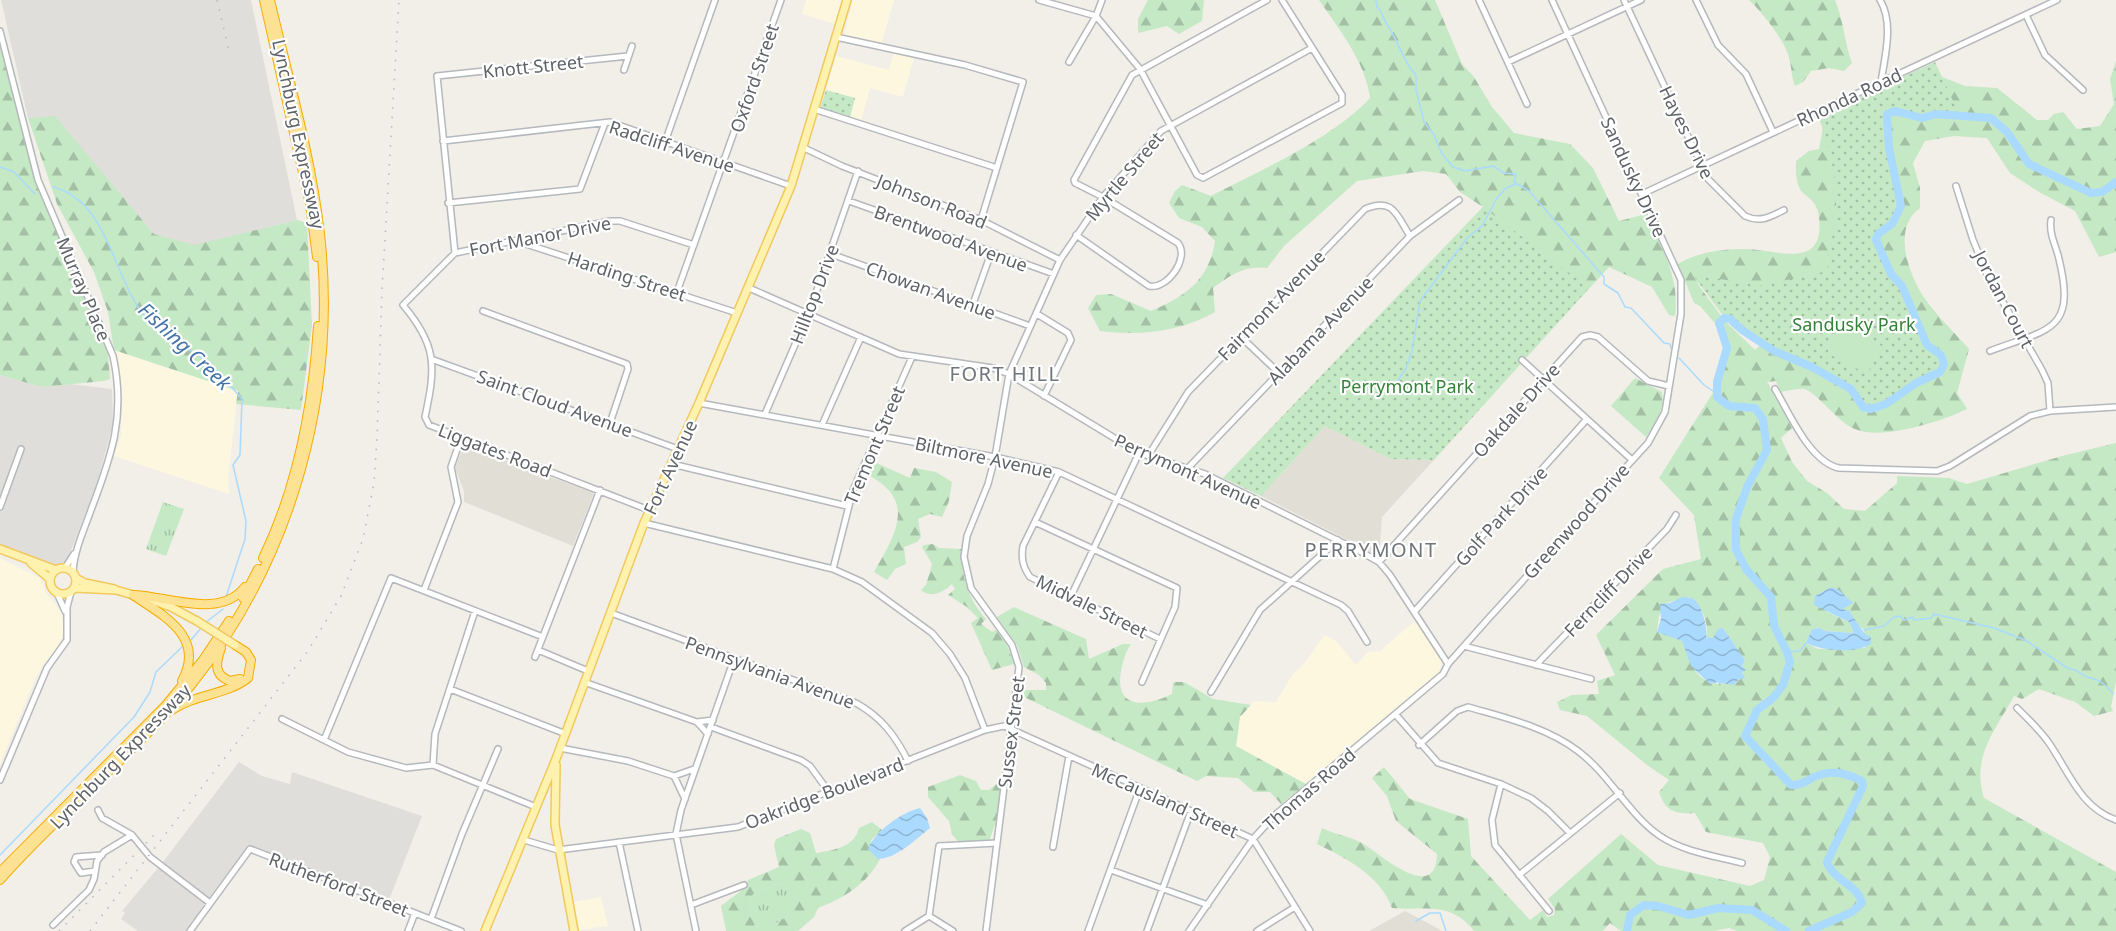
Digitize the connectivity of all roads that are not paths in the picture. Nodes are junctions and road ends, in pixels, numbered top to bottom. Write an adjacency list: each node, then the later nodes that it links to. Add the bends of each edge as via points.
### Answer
1 (264, 0): 120 (highway, Lynchburg Expressway, via 310,204 319,314 312,386 298,460 276,527)
2 (270, 0): 136 (highway, Lynchburg Expressway, via 316,205 323,272 322,353 312,426 290,505 254,588)
3 (715, 0): 37 (street)
4 (781, 0): 39 (street, Oxford Street)
5 (847, 0): 21 (main road, Fort Avenue)
6 (1039, 0): 18 (street)
7 (1102, 0): 18 (street)
8 (1268, 0): 27 (street)
9 (1282, 0): 23 (street)
10 (1479, 0): 26 (street)
11 (1552, 0): 20 (street, Sandusky Drive)
12 (1641, 0): 16 (street)
13 (1696, 0): 35 (street, via 1718,45 1746,74)
14 (1880, 0): 29 (street, via 1887,34)
15 (2057, 0): 17 (street, Rhonda Road)
16 (1626, 3): 20 (street); 40 (street, Hayes Drive)
17 (2026, 15): 29 (street, Rhonda Road); 30 (street, via 2045,55)
18 (1096, 16): 25 (street); 27 (street)
19 (0, 31): 112 (street, Murray Place, via 38,180 113,356 118,380 116,439)
20 (1568, 33): 26 (street); 45 (street, Sandusky Drive)
21 (836, 37): 32 (main road, Fort Avenue); 41 (street, via 1023,82)
22 (632, 46): 24 (street)
23 (1312, 48): 34 (street, Myrtle Street); 34 (street, via 1342,95 1342,103 1207,178 1197,175)
24 (628, 56): 28 (street); 36 (street, Knott Street, via 437,76)
25 (1069, 62)
26 (1508, 62): 31 (street)
27 (1140, 69): 34 (street); 46 (street, via 1128,81 1074,180)
28 (624, 70)
29 (1881, 82): 35 (street, Rhonda Road)
30 (2083, 90)
31 (1527, 104)
32 (814, 109): 38 (main road, Fort Avenue); 41 (street)
33 (605, 123): 36 (street, Radcliff Avenue); 37 (street, Radcliff Avenue); 49 (street, via 583,186)
34 (1170, 125): 46 (street, Myrtle Street)
35 (1773, 132): 40 (street, Rhonda Road)
36 (443, 141): 49 (street)
37 (665, 142): 39 (street, Radcliff Avenue)
38 (802, 147): 42 (street, Johnson Road); 43 (main road, Fort Avenue)
39 (724, 162): 43 (street, Radcliff Avenue); 56 (street, Oxford Street)
40 (1702, 166): 45 (street, Rhonda Road); 50 (street, Hayes Drive, via 1708,178 1745,216 1761,220)
41 (997, 168): 51 (street)
42 (858, 171): 48 (street, Hilltop Drive); 51 (street, Johnson Road)
43 (790, 186): 62 (main road, Fort Avenue)
44 (1956, 186): 73 (street, Jordan Court, via 1988,276)
45 (1642, 194): 78 (street, Sandusky Drive, via 1681,280 1681,314)
46 (1103, 197): 53 (street, Myrtle Street); 53 (street, via 1181,247 1182,257 1165,283 1149,286)
47 (1459, 200): 54 (street, Alabama Avenue)
48 (849, 201): 58 (street, Brentwood Avenue); 59 (street, Hilltop Drive)
49 (448, 203): 57 (street)
50 (1784, 210)
51 (981, 220): 60 (street, Johnson Road)
52 (2051, 220): 73 (street, via 2049,231 2065,283 2064,305 2051,327)
53 (1076, 234): 60 (street, Myrtle Street)
54 (1410, 236): 72 (street, Fairmont Avenue, via 1391,208 1376,205 1365,209); 79 (street, Alabama Avenue)
55 (516, 241): 56 (street, Fort Manor Drive, via 610,220); 57 (street, Fort Manor Drive); 63 (street, Harding Street)
56 (694, 245): 63 (street, Oxford Street)
57 (455, 253): 64 (street, Fort Manor Drive)
58 (991, 253): 61 (street, Brentwood Avenue); 65 (street)
59 (831, 254): 65 (street, Chowan Avenue); 68 (street, Hilltop Drive)
60 (1060, 260): 61 (street, Myrtle Street)
61 (1054, 274): 69 (street, Myrtle Street)
62 (749, 288): 67 (main road, Fort Avenue); 68 (street, Perrymont Avenue)
63 (677, 292): 67 (street, Harding Street)
64 (403, 304): 76 (street, Liggates Road, via 423,328)
65 (972, 304): 70 (street, Chowan Avenue)
66 (483, 310): 90 (street, via 627,364)
67 (737, 313): 85 (main road, Fort Avenue)
68 (808, 313): 71 (street, Perrymont Avenue); 88 (street, Hilltop Drive)
69 (1037, 314): 70 (street, Myrtle Street); 84 (street, via 1068,333 1071,340)
70 (1030, 326): 80 (street, Myrtle Street)
71 (861, 337): 75 (street, Perrymont Avenue); 91 (street)
72 (1241, 337): 79 (street); 97 (street, Fairmont Avenue, via 1188,392)
73 (2025, 340): 74 (street); 87 (street, Jordan Court, via 2045,376)
74 (1990, 351)
75 (912, 357): 80 (street, Perrymont Avenue); 92 (street, Tremont Street)
76 (430, 359): 90 (street, Saint Cloud Avenue); 93 (street, Liggates Road, via 431,392 426,421)
77 (1522, 360): 81 (street)
78 (1673, 362): 82 (street, Greenwood Drive)
79 (1279, 373): 101 (street, Alabama Avenue)
80 (1009, 374): 84 (street, Perrymont Avenue); 98 (street, Sussex Street)
81 (1543, 379): 82 (street, Oakdale Drive, via 1582,337 1590,334 1648,381); 89 (street); 116 (street, Oakdale Drive)
82 (1669, 386): 99 (street, Greenwood Drive, via 1658,428)
83 (1774, 389): 87 (street, via 1815,454 1825,464 1839,468 1937,471 2023,419)
84 (1044, 396): 96 (street, Perrymont Avenue)
85 (699, 403): 88 (street, Biltmore Avenue); 95 (main road, Fort Avenue)
86 (2116, 408): 87 (street)
87 (2050, 411)
88 (765, 414): 91 (street, Biltmore Avenue)
89 (1587, 419): 99 (street); 131 (street, Golf Park Drive)
90 (610, 423): 95 (street, Saint Cloud Avenue)
91 (822, 425): 92 (street, Biltmore Avenue)
92 (878, 436): 98 (street, Biltmore Avenue); 105 (street, Tremont Street)
93 (461, 438): 103 (street, Liggates Road); 126 (street, via 451,467 458,502)
94 (21, 449): 106 (street)
95 (678, 449): 100 (main road, Fort Avenue)
96 (1139, 453): 97 (street, Perrymont Avenue); 104 (street)
97 (1148, 456): 101 (street, Perrymont Avenue)
98 (995, 457): 102 (street, Biltmore Avenue); 160 (street, Sussex Street, via 967,536 964,556 971,588 1017,658 1019,677)
99 (1631, 459): 139 (street, Greenwood Drive)
100 (672, 464): 105 (street); 107 (main road, Fort Avenue)
101 (1187, 469): 111 (street, Perrymont Avenue)
102 (1059, 472): 104 (street, Biltmore Avenue); 109 (street, Midvale Street)
103 (600, 490): 107 (street, Liggates Road); 134 (street)
104 (1118, 499): 114 (street); 123 (street, Biltmore Avenue)
105 (847, 506): 118 (street, Tremont Street)
106 (0, 507)
107 (649, 510): 110 (main road, Fort Avenue)
108 (1676, 515): 144 (street, Ferncliff Drive, via 1667,530)
109 (1035, 522): 114 (street); 129 (street, Midvale Street, via 1023,546 1025,570 1030,577)
110 (644, 523): 118 (street); 132 (main road, Fort Avenue)
111 (1338, 540): 116 (street, Perrymont Avenue); 123 (street)
112 (78, 548): 117 (street, Murray Place); 121 (street, Murray Place)
113 (0, 549): 115 (main road)
114 (1093, 549): 129 (street); 135 (street, via 1177,588 1174,607)
115 (29, 562): 119 (main road); 122 (main road)
116 (1379, 562): 131 (street, Perrymont Avenue)
117 (65, 568): 119 (main road); 121 (main road)
118 (833, 569): 159 (street, via 862,582 932,633 965,678)
119 (56, 570): 122 (main road)
120 (255, 574): 128 (highway, via 237,597 222,604); 151 (highway, Lynchburg Expressway, via 203,660)
121 (75, 575): 124 (main road); 125 (main road)
122 (50, 579): 127 (main road)
123 (1291, 581): 137 (street, Biltmore Avenue, via 1345,607); 150 (street, via 1260,610)
124 (73, 590): 125 (main road); 127 (main road); 133 (street)
125 (116, 590): 128 (main road)
126 (424, 590): 130 (street); 163 (street, via 391,578)
127 (57, 593): 133 (street)
128 (133, 595): 138 (main road, bridge, via 171,607); 151 (highway, via 173,622 188,647 186,674)
129 (1071, 596): 135 (street, Midvale Street)
130 (475, 611): 134 (street); 149 (street)
131 (1414, 612): 143 (street, Perrymont Avenue)
132 (610, 613): 142 (street, Pennsylvania Avenue); 145 (main road, Fort Avenue)
133 (67, 618): 173 (street, via 67,640 46,668)
134 (543, 637): 140 (street)
135 (1160, 639): 148 (street)
136 (223, 640): 138 (highway, via 216,666 220,675 230,681 242,678 247,668 246,659); 153 (highway, Lynchburg Expressway)
137 (1367, 642)
138 (235, 645): 153 (highway, via 251,660 248,678 191,698)
139 (1464, 646): 143 (street, Greenwood Drive); 144 (street)
140 (538, 650): 141 (street); 145 (street)
141 (535, 657)
142 (734, 659): 156 (street); 169 (street, Pennsylvania Avenue, via 865,708 895,735)
143 (1448, 664): 154 (street, Thomas Road, via 1443,674)
144 (1536, 665): 146 (street)
145 (588, 671): 147 (main road, Fort Avenue)
146 (1591, 679)
147 (584, 682): 157 (street); 161 (main road, Fort Avenue)
148 (1142, 682)
149 (450, 689): 161 (street); 170 (street, via 435,734)
150 (1211, 692)
151 (166, 705): 195 (highway, Lynchburg Expressway)
152 (2017, 708): 183 (street, via 2044,736 2085,799)
153 (164, 715): 199 (highway, Lynchburg Expressway)
154 (1396, 715): 164 (street); 188 (street, Thomas Road, via 1275,814)
155 (282, 719): 163 (street)
156 (713, 720): 157 (street); 158 (street)
157 (698, 722): 162 (street)
158 (711, 727): 162 (street); 177 (street, via 801,760 810,766)
159 (985, 730): 160 (street, Oakridge Boulevard, via 1004,726); 169 (street, Oakridge Boulevard)
160 (1012, 730): 167 (street, McCausland Street); 190 (street, Sussex Street)
161 (566, 734): 165 (main road, Fort Avenue)
162 (708, 734): 171 (street)
163 (324, 740): 170 (street, via 348,752 406,768)
164 (1419, 745): 174 (street, via 1438,764); 178 (street, via 1457,711 1468,707 1558,739 1577,750)
165 (560, 748): 168 (main road, Fort Avenue); 172 (street, via 628,760)
166 (498, 749): 175 (street)
167 (1069, 756): 176 (street, McCausland Street); 191 (street)
168 (556, 759): 180 (main road, Fort Avenue); 192 (main road)
169 (908, 761): 177 (street, Oakridge Boulevard)
170 (434, 765): 175 (street)
171 (695, 769): 172 (street); 179 (street)
172 (674, 776): 179 (street)
173 (0, 780)
174 (1501, 784): 184 (street, via 1531,798); 198 (street, via 1492,831 1496,845)
175 (483, 785): 180 (street); 209 (street)
176 (1140, 788): 182 (street, McCausland Street); 196 (street)
177 (828, 792): 185 (street, Oakridge Boulevard, via 738,827)
178 (1620, 793): 184 (street); 194 (street, via 1645,823 1668,841)
179 (685, 799): 185 (street)
180 (536, 807): 187 (main road, Fort Avenue)
181 (98, 810): 186 (street, via 108,824)
182 (1191, 811): 188 (street, McCausland Street); 201 (street)
183 (2116, 820)
184 (1570, 833): 198 (street)
185 (676, 834): 189 (street, Oakridge Boulevard); 203 (street)
186 (132, 835): 193 (street); 202 (street, via 150,857)
187 (524, 840): 192 (street, Oakridge Boulevard); 214 (main road, Fort Avenue)
188 (1253, 840): 204 (street, Thomas Road); 205 (street, McCausland Street)
189 (619, 842): 192 (street, Oakridge Boulevard); 216 (street)
190 (997, 843): 208 (street, via 939,846); 220 (street, Sussex Street)
191 (1053, 847)
192 (558, 850): 215 (main road)
193 (102, 855): 197 (street); 197 (street, via 76,857 74,862 81,873)
194 (1742, 862)
195 (0, 870)
196 (1111, 870): 201 (street); 221 (street)
197 (95, 871): 210 (street, via 89,890)
198 (1519, 875): 206 (street)
199 (0, 880)
200 (744, 885): 203 (street)
201 (1162, 888): 204 (street); 222 (street)
202 (210, 903): 207 (street, Rutherford Street, via 250,849); 211 (street)
203 (691, 905): 217 (street)
204 (1208, 905): 223 (street, Thomas Road)
205 (1295, 908): 224 (street); 225 (street, McCausland Street)
206 (1549, 911)
207 (415, 913): 209 (street, Rutherford Street); 212 (street)
208 (929, 916): 218 (street); 219 (street)
209 (431, 919): 213 (street, Rutherford Street)
210 (53, 925)
211 (190, 931)
212 (408, 931)
213 (460, 931)
214 (485, 931)
215 (574, 931)
216 (638, 931)
217 (696, 931)
218 (905, 931)
219 (953, 931)
220 (986, 931)
221 (1088, 931)
222 (1147, 931)
223 (1190, 931)
224 (1257, 931)
225 (1310, 931)

